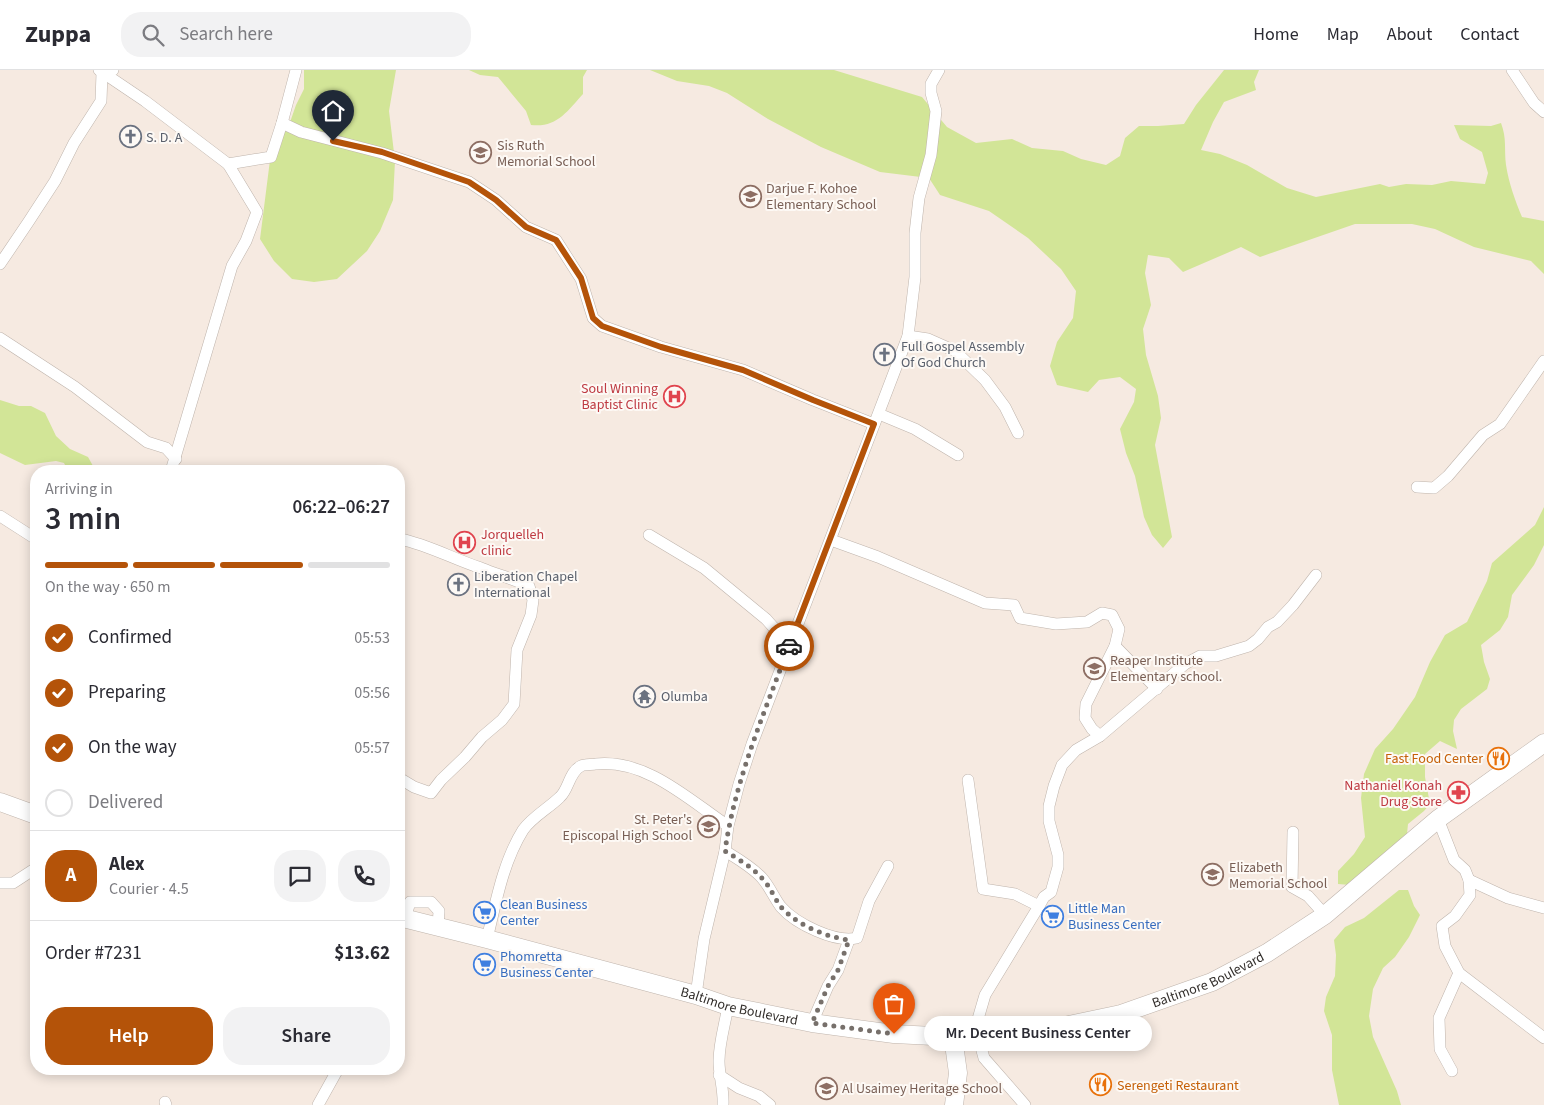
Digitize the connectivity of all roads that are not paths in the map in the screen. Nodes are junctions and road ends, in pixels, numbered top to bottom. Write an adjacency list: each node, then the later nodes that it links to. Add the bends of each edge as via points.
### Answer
1 (296, 70): 6 (street)
2 (939, 70): 9 (street, via 931,92 936,111 931,155 919,198)
3 (1512, 70): 5 (street, via 1534,103)
4 (105, 71): 7 (street); 8 (street, via 101,101)
5 (1544, 111)
6 (282, 123): 7 (street, via 271,157); 12 (street, via 301,132 382,152 469,182 496,200 526,227 556,240 581,278 593,318 602,326 743,370 813,400)
7 (228, 164): 15 (street, via 257,212 232,266)
8 (0, 264)
9 (908, 336): 12 (street); 13 (street, via 928,339 955,351 985,380)
10 (0, 338): 15 (street, via 75,387 147,442 166,448)
11 (1544, 362): 17 (street, via 1500,424 1483,435 1448,476 1434,488)
12 (877, 419): 14 (street, via 915,429); 22 (street)
13 (1018, 433)
14 (958, 455)
15 (176, 460): 16 (street)
16 (174, 465)
17 (1417, 487)
18 (0, 516): 19 (street)
19 (30, 535)
20 (649, 535): 24 (street, via 704,568 766,619)
21 (405, 540): 30 (street, via 509,576 529,586 533,600 531,615 516,650 514,704 431,794)
22 (831, 540): 24 (street); 25 (street, via 985,603 1014,605 1020,618 1064,623 1087,622 1102,613 1112,615 1119,629)
23 (1316, 575): 26 (street, via 1303,594 1249,646 1216,656 1200,656)
24 (789, 646): 34 (street, via 752,744)
25 (1115, 646): 26 (street); 27 (street, via 1086,704 1085,718)
26 (1157, 689): 27 (street)
27 (1100, 736): 41 (street, via 1076,750 1062,765 1054,786 1049,822 1055,838 1058,867 1051,892)
28 (1544, 743): 33 (main road, Baltimore Boulevard)
29 (968, 780): 41 (street, via 983,889 1015,894)
30 (405, 782)
31 (0, 802): 32 (main road)
32 (30, 813)
33 (1438, 819): 39 (street, via 1454,860 1465,870); 43 (main road, Baltimore Boulevard)
34 (728, 826): 36 (street); 45 (street, via 674,787 640,771 620,765 582,766 574,772 562,796 524,829 502,876)
35 (1293, 832): 43 (street, via 1292,886 1308,896)
36 (725, 851): 46 (street, via 763,878 782,908 802,923 835,938); 48 (street, via 704,939)
37 (888, 866): 46 (street, via 870,901 857,938)
38 (30, 872): 40 (street, via 14,882)
39 (1469, 880): 42 (street, via 1508,898); 47 (street, via 1470,895 1455,916 1442,926 1445,946)
40 (0, 883)
41 (1039, 906): 51 (street, via 985,995 978,1019)
42 (1544, 908)
43 (1325, 915): 51 (main road, Baltimore Boulevard, via 1267,953 1212,982 1121,1014 1050,1029)
44 (405, 919): 45 (main road, Baltimore Boulevard)
45 (487, 939): 48 (main road, Baltimore Boulevard)
46 (849, 940): 50 (street)
47 (1459, 973): 53 (street); 54 (street, via 1439,1018 1440,1049)
48 (696, 995): 49 (main road, Baltimore Boulevard)
49 (728, 1006): 50 (main road, Baltimore Boulevard); 56 (street)
50 (812, 1023): 52 (main road, Baltimore Boulevard, via 894,1034)
51 (978, 1036): 52 (main road, Baltimore Boulevard); 61 (street, via 984,1058)
52 (953, 1037): 60 (main road, via 958,1073)
53 (1544, 1038)
54 (1452, 1071)
55 (335, 1075): 57 (street)
56 (719, 1075): 58 (street); 59 (street)
57 (318, 1105)
58 (723, 1105)
59 (770, 1105)
60 (954, 1105)
61 (1025, 1105)

